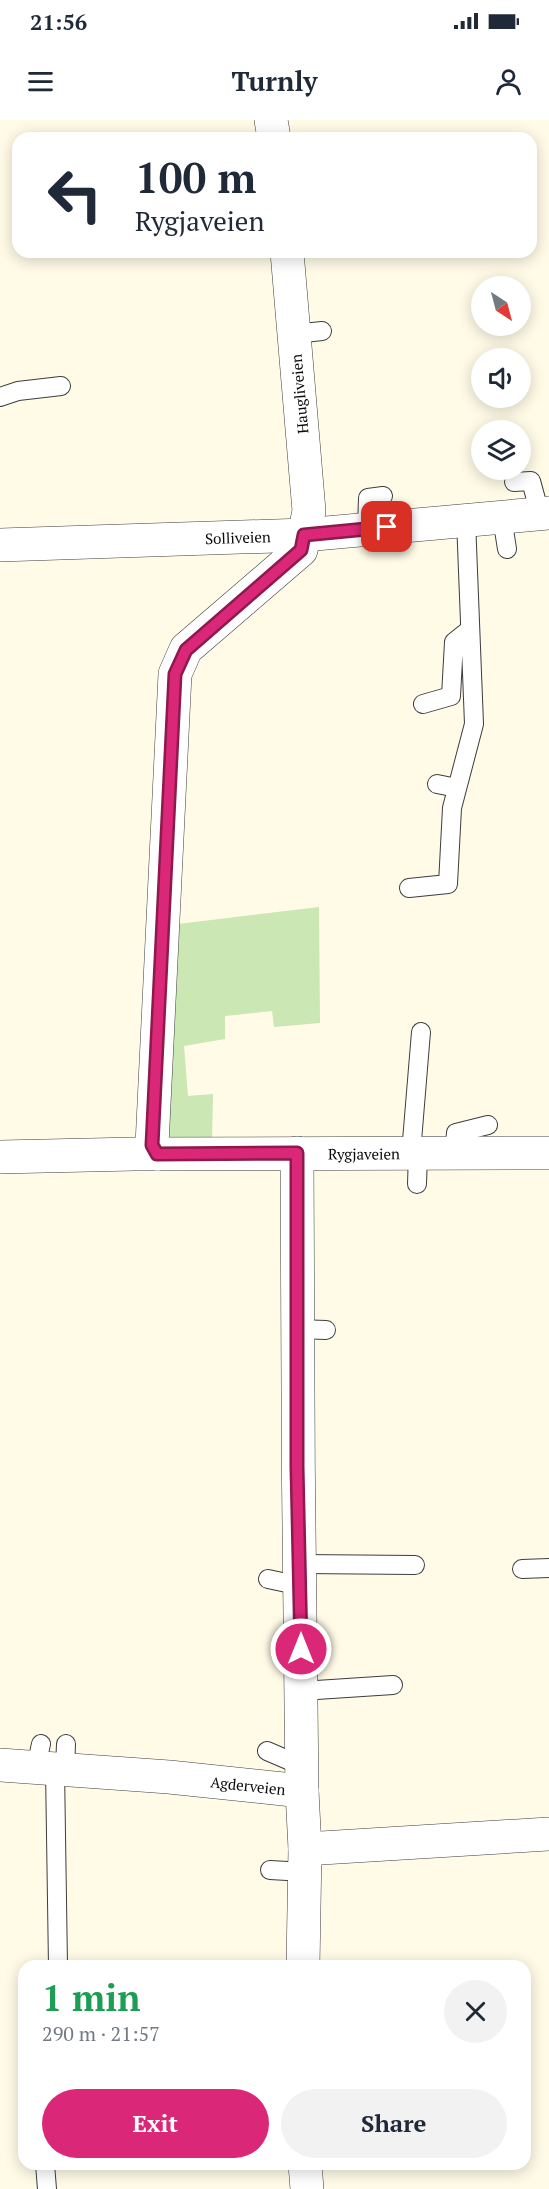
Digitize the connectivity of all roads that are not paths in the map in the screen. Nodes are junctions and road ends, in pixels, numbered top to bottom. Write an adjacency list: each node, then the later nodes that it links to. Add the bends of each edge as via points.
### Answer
1 (289, 258): 10 (street, Haugliveien, via 308,333 309,511)
2 (61, 386): 3 (lane)
3 (0, 397)
4 (514, 482): 6 (lane, via 531,481)
5 (384, 496): 9 (lane, via 368,498)
6 (544, 513): 7 (street, Solliveien)
7 (502, 517): 8 (street, Solliveien); 12 (lane)
8 (466, 520): 9 (street, Solliveien); 13 (lane)
9 (367, 529): 10 (street, Solliveien)
10 (304, 535): 11 (street, Solliveien); 23 (street, via 301,550 186,650 175,674 152,1145)
11 (0, 544)
12 (507, 549)
13 (469, 630): 14 (lane, via 454,642 451,696); 16 (lane, via 474,724)
14 (423, 704)
15 (437, 784): 16 (lane)
16 (457, 788): 17 (lane, via 446,890)
17 (409, 888)
18 (421, 1032): 25 (lane)
19 (488, 1125): 21 (lane, via 456,1133)
20 (297, 1153): 23 (street, Rygjaveien); 25 (street, Rygjaveien); 29 (street, via 312,1330)
21 (454, 1153): 22 (street, Rygjaveien); 25 (street, Rygjaveien)
22 (549, 1153)
23 (157, 1154): 24 (street, Rygjaveien)
24 (0, 1157)
25 (415, 1163)
26 (415, 1565): 29 (lane)
27 (549, 1568): 28 (lane)
28 (522, 1569)
29 (301, 1575): 30 (lane); 32 (street)
30 (268, 1579)
31 (393, 1685): 32 (lane)
32 (301, 1691): 36 (street)
33 (267, 1751): 36 (lane)
34 (53, 1759): 35 (street, Agderveien); 36 (street, Agderveien); 40 (lane, via 65,1894)
35 (0, 1764)
36 (302, 1778): 38 (street, Agderveien)
37 (549, 1834): 38 (street)
38 (305, 1861): 39 (lane); 41 (street, Agderveien)
39 (270, 1870)
40 (59, 1960)
41 (303, 1960)
42 (45, 2170): 44 (lane)
43 (305, 2170): 45 (street)
44 (47, 2189)
45 (307, 2189)

